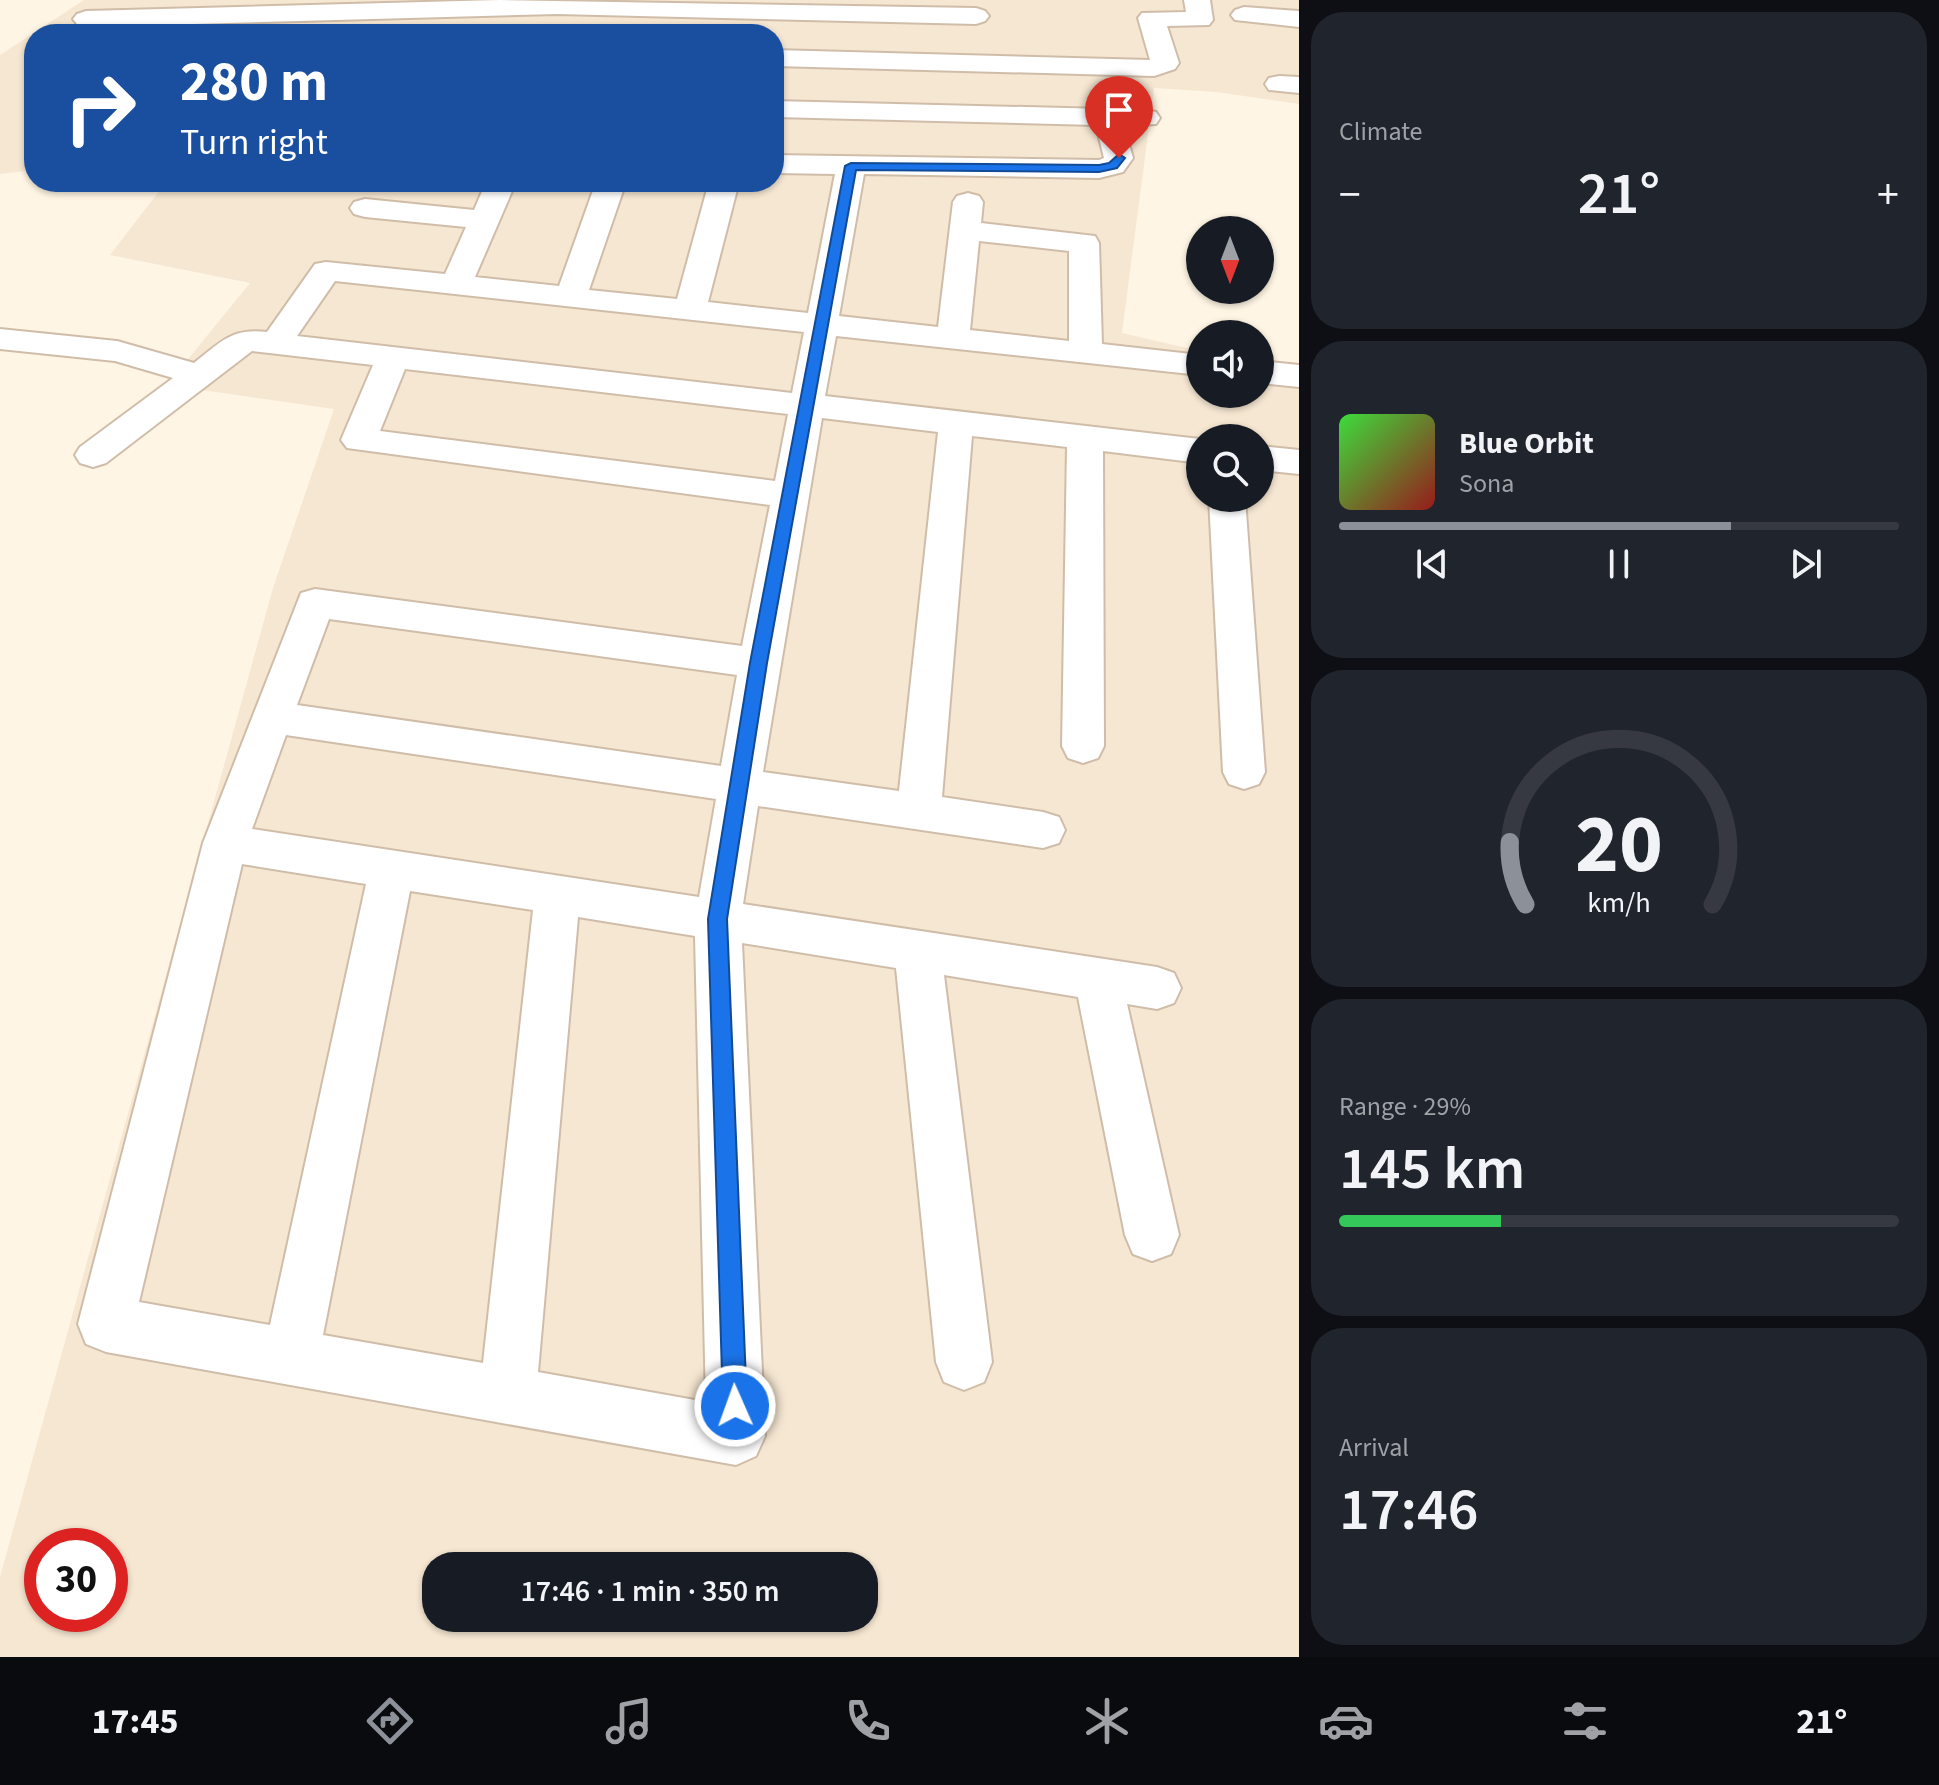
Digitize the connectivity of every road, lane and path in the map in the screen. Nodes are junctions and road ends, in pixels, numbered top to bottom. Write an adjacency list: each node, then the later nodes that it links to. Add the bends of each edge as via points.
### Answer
1 (113, 0): 8 (street)
2 (1197, 0): 12 (street, via 1200,20 1151,18 1166,63 1154,68)
3 (577, 3): 4 (street); 9 (street); 10 (street)
4 (861, 6): 6 (street); 12 (street)
5 (1244, 15): 7 (street)
6 (976, 16)
7 (1299, 19)
8 (81, 24)
9 (140, 24)
10 (580, 24)
11 (784, 58): 12 (street)
12 (865, 61): 14 (street)
13 (784, 109): 14 (street)
14 (868, 111): 15 (street); 18 (street)
15 (1108, 117): 16 (street); 18 (street, via 1119,158 1113,166)
16 (1146, 118)
17 (784, 165): 18 (street)
18 (856, 175): 19 (street); 28 (street)
19 (784, 180)
20 (496, 192): 24 (street)
21 (608, 192): 26 (street)
22 (721, 192): 27 (street)
23 (365, 208): 24 (street)
24 (483, 220): 25 (street)
25 (456, 285): 26 (street); 31 (street, via 326,271)
26 (571, 297): 27 (street)
27 (690, 310): 28 (street)
28 (820, 324): 30 (street); 38 (street)
29 (0, 339): 36 (street, via 117,351)
30 (953, 339): 32 (street); 32 (street, via 966,216 1084,243)
31 (276, 343): 33 (street); 36 (street, via 245,340)
32 (1086, 353): 34 (street)
33 (393, 358): 38 (street); 45 (street, via 359,440)
34 (1186, 364)
35 (1274, 373): 37 (street)
36 (199, 375): 42 (street)
37 (1299, 376)
38 (804, 406): 39 (street); 45 (street)
39 (956, 424): 40 (street); 52 (street)
40 (1085, 438): 41 (street); 49 (street)
41 (1186, 449)
42 (93, 455)
43 (1274, 459): 44 (street)
44 (1299, 462)
45 (789, 495): 47 (street)
46 (1228, 512): 50 (street)
47 (759, 663): 48 (street, via 315,603); 51 (street)
48 (271, 717): 51 (street); 54 (street)
49 (1083, 746)
50 (1244, 772)
51 (738, 785): 52 (street); 57 (street)
52 (919, 812): 53 (street)
53 (1043, 830)
54 (225, 843): 55 (street); 62 (street, via 106,1324)
55 (392, 869): 56 (street); 62 (street)
56 (557, 895): 57 (street); 64 (street)
57 (718, 919): 58 (street); 64 (street, via 736,1436)
58 (918, 951): 59 (street); 63 (street)
59 (1098, 979): 60 (street); 61 (street)
60 (1157, 988)
61 (1152, 1235)
62 (291, 1357): 64 (street)
63 (964, 1362)
64 (508, 1395)

